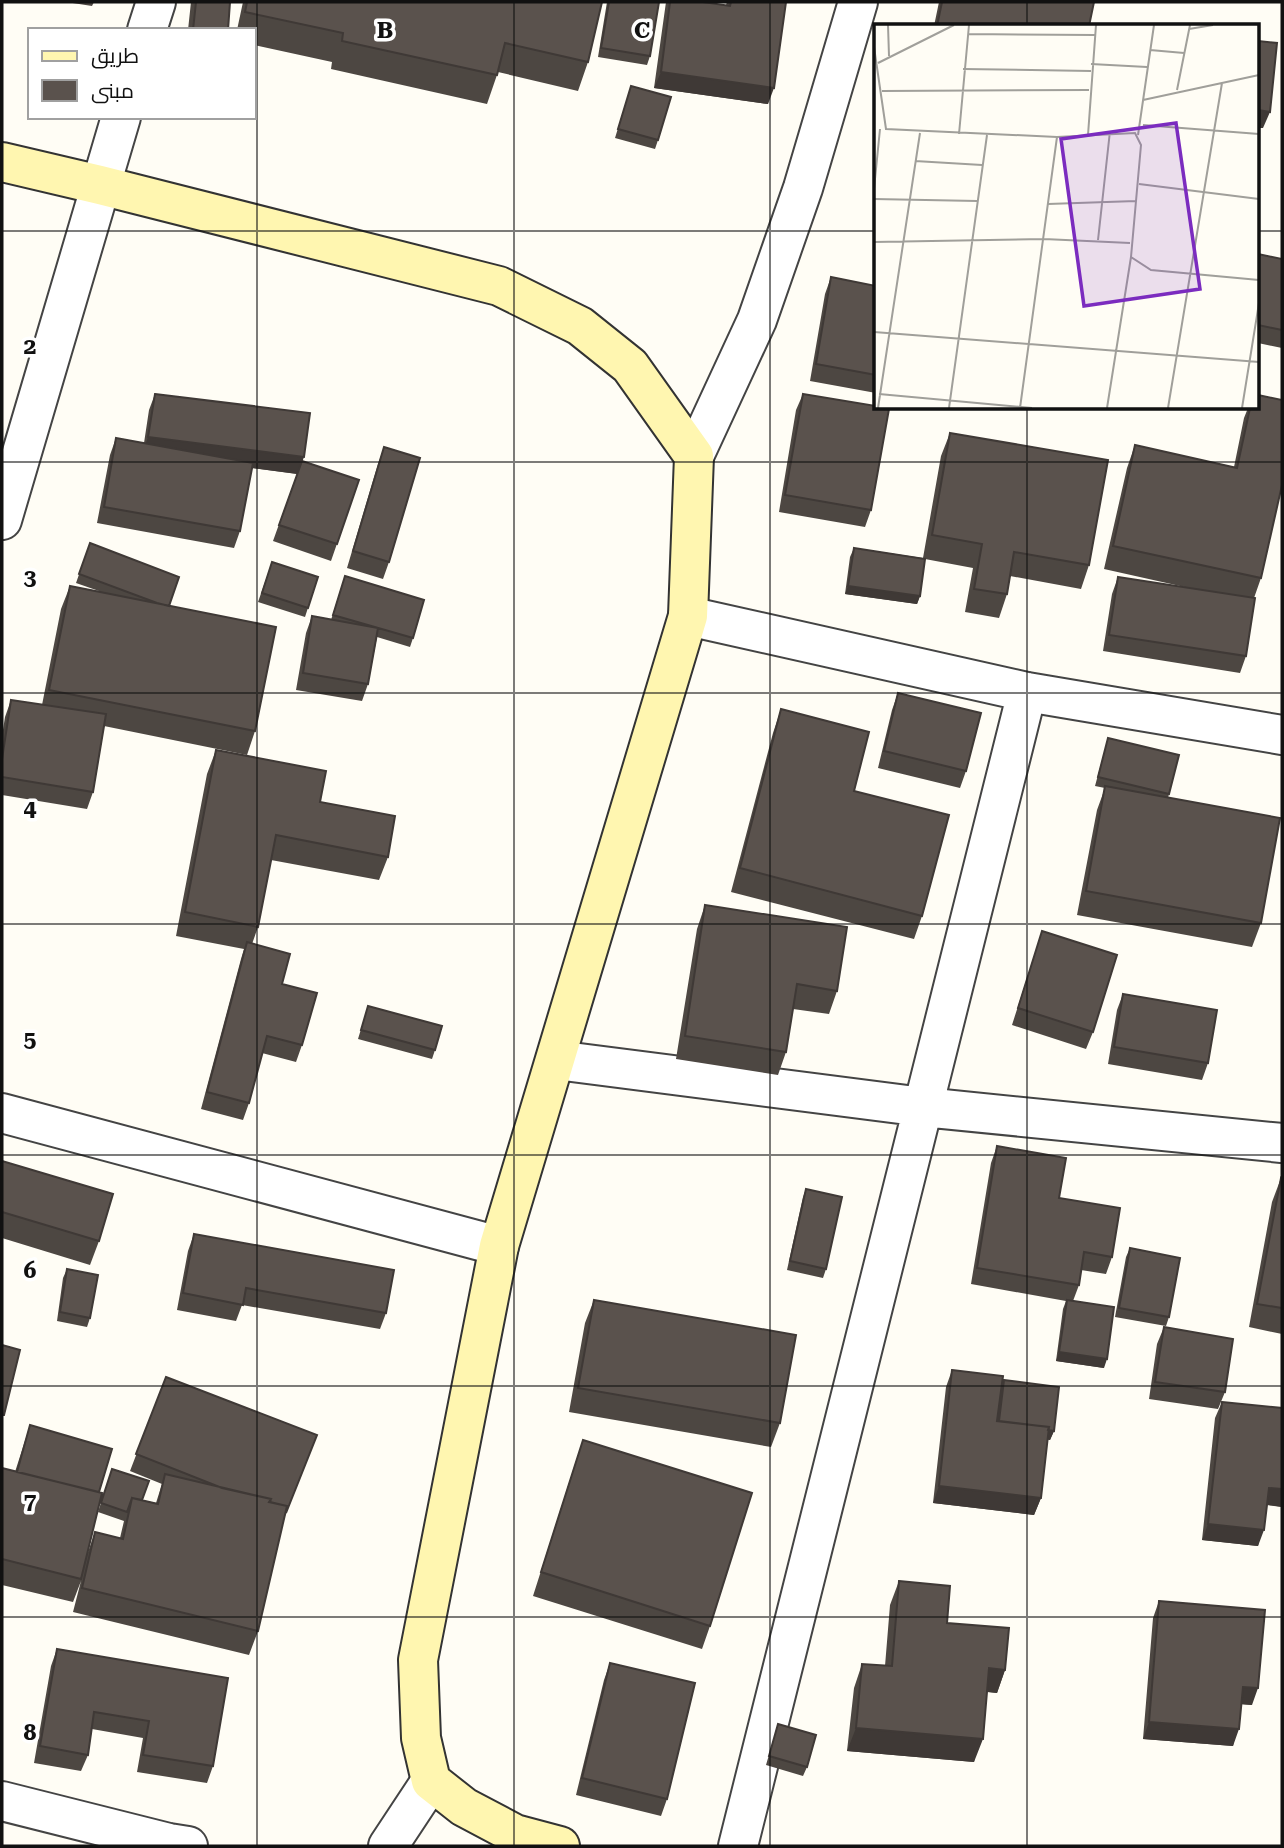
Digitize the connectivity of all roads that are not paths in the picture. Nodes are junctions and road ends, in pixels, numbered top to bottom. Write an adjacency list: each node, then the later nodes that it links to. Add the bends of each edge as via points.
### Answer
1 (156, 2): 3 (street)
2 (858, 2): 7 (street, via 803,188 757,320)
3 (148, 28)
4 (120, 119): 6 (street)
5 (2, 162): 6 (main road)
6 (100, 185): 7 (main road, via 499,286 580,326 630,366); 8 (street)
7 (694, 456): 9 (main road)
8 (2, 520)
9 (688, 616): 10 (street); 12 (main road)
10 (1027, 692): 11 (street); 13 (street)
11 (1282, 735)
12 (556, 1060): 13 (street); 16 (main road)
13 (923, 1107): 15 (street); 22 (street)
14 (2, 1113): 16 (street)
15 (1282, 1143)
16 (499, 1246): 17 (main road, via 418,1660 421,1738)
17 (431, 1781): 20 (street); 21 (main road, via 464,1807 515,1834)
18 (2, 1801): 19 (street)
19 (188, 1846)
20 (388, 1846)
21 (560, 1846)
22 (738, 1846)

